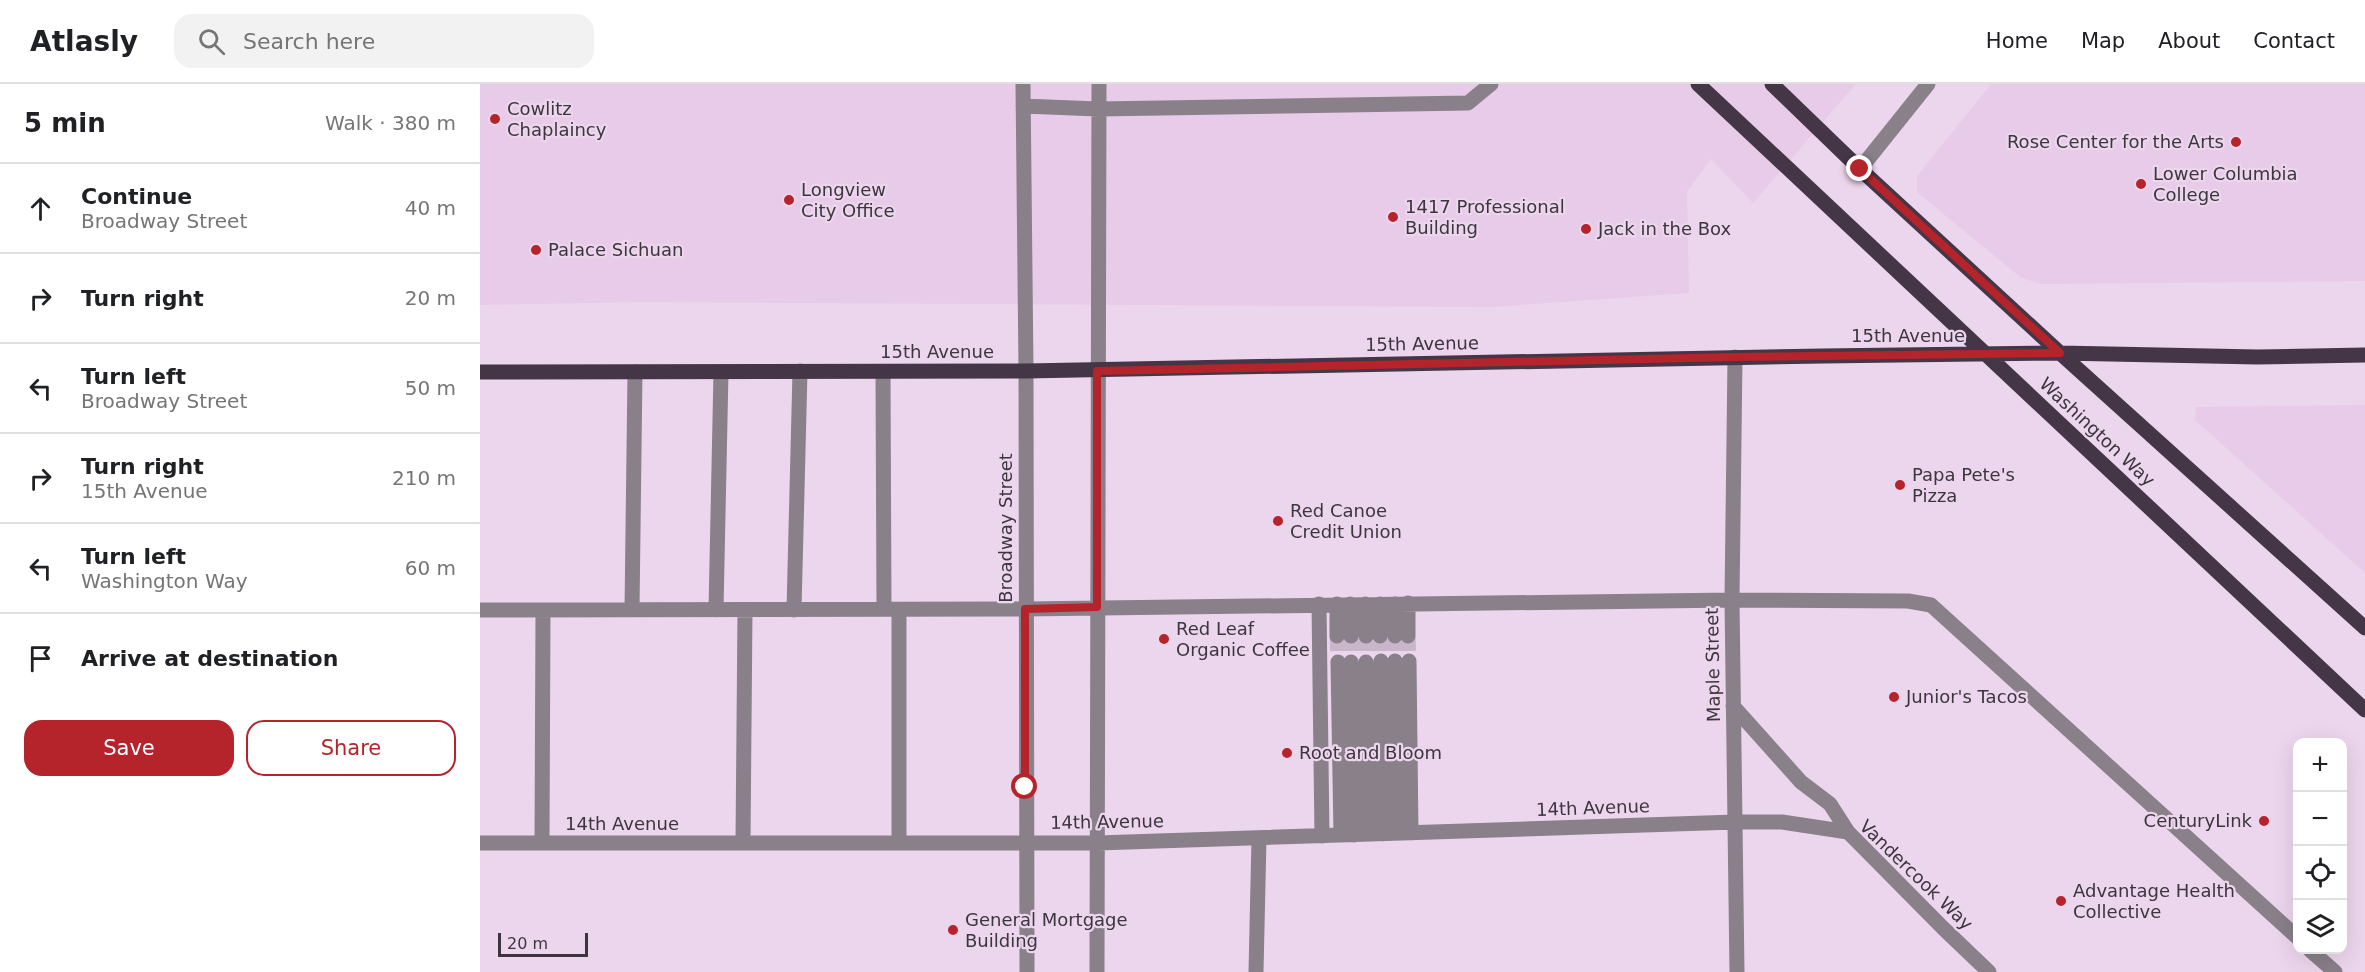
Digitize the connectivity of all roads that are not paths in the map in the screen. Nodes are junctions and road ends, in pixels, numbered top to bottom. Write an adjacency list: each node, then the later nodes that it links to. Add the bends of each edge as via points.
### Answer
1 (1023, 84): 7 (street, Broadway Street)
2 (1099, 84): 8 (street)
3 (1491, 84): 8 (street, via 1468,103)
4 (1698, 84): 11 (main road, Washington Way)
5 (1772, 84): 9 (main road, Washington Way)
6 (1928, 84): 9 (street)
7 (1023, 106): 8 (street); 15 (street, Broadway Street)
8 (1098, 109): 16 (street)
9 (1860, 169): 10 (main road, Washington Way)
10 (2060, 353): 11 (main road, 15th Avenue); 12 (main road, 15th Avenue); 33 (main road, Washington Way)
11 (1986, 355): 13 (main road, 15th Avenue); 37 (main road, Washington Way)
12 (2365, 355)
13 (1735, 357): 16 (main road, 15th Avenue); 21 (street, Maple Street)
14 (800, 371): 19 (main road, 15th Avenue); 20 (main road, 15th Avenue); 32 (street)
15 (1026, 371): 16 (main road, 15th Avenue); 20 (main road, 15th Avenue); 26 (street, Broadway Street)
16 (1097, 371): 24 (street)
17 (480, 372): 18 (main road, 15th Avenue)
18 (635, 372): 19 (main road, 15th Avenue); 29 (street)
19 (720, 372): 30 (street)
20 (883, 372): 25 (street)
21 (1732, 600): 23 (street); 36 (street, Maple Street); 49 (street, via 1931,604)
22 (1318, 604): 23 (street); 24 (street); 41 (street)
23 (1372, 604): 34 (street); 34 (street); 34 (street)
24 (1097, 607): 26 (street); 48 (street)
25 (892, 609): 26 (street); 32 (street); 46 (street)
26 (1025, 609): 47 (street, Broadway Street)
27 (480, 610): 28 (street)
28 (543, 610): 29 (street); 44 (street)
29 (632, 610): 30 (street)
30 (716, 610): 31 (street)
31 (745, 610): 32 (street); 45 (street)
32 (794, 610)
33 (2365, 628)
34 (1373, 636)
35 (1373, 662): 40 (street); 40 (street); 40 (street)
36 (1733, 706): 38 (street, Maple Street); 39 (street, via 1801,782 1830,804)
37 (2365, 710)
38 (1735, 822): 39 (street, Vandercook Way, via 1782,822); 40 (street, 14th Avenue); 54 (street, Maple Street)
39 (1848, 832): 55 (street, Vandercook Way)
40 (1376, 834): 41 (street, 14th Avenue)
41 (1322, 836): 42 (street, 14th Avenue)
42 (1259, 838): 48 (street, 14th Avenue); 53 (street)
43 (480, 843): 44 (street, 14th Avenue)
44 (542, 843): 45 (street, 14th Avenue)
45 (743, 843): 46 (street, 14th Avenue)
46 (899, 843): 47 (street, 14th Avenue)
47 (1025, 843): 48 (street, 14th Avenue); 51 (street, Broadway Street)
48 (1097, 843): 52 (street)
49 (2293, 933)
50 (2315, 954): 56 (street)
51 (1027, 972)
52 (1097, 972)
53 (1256, 972)
54 (1737, 972)
55 (1989, 972)
56 (2335, 972)

